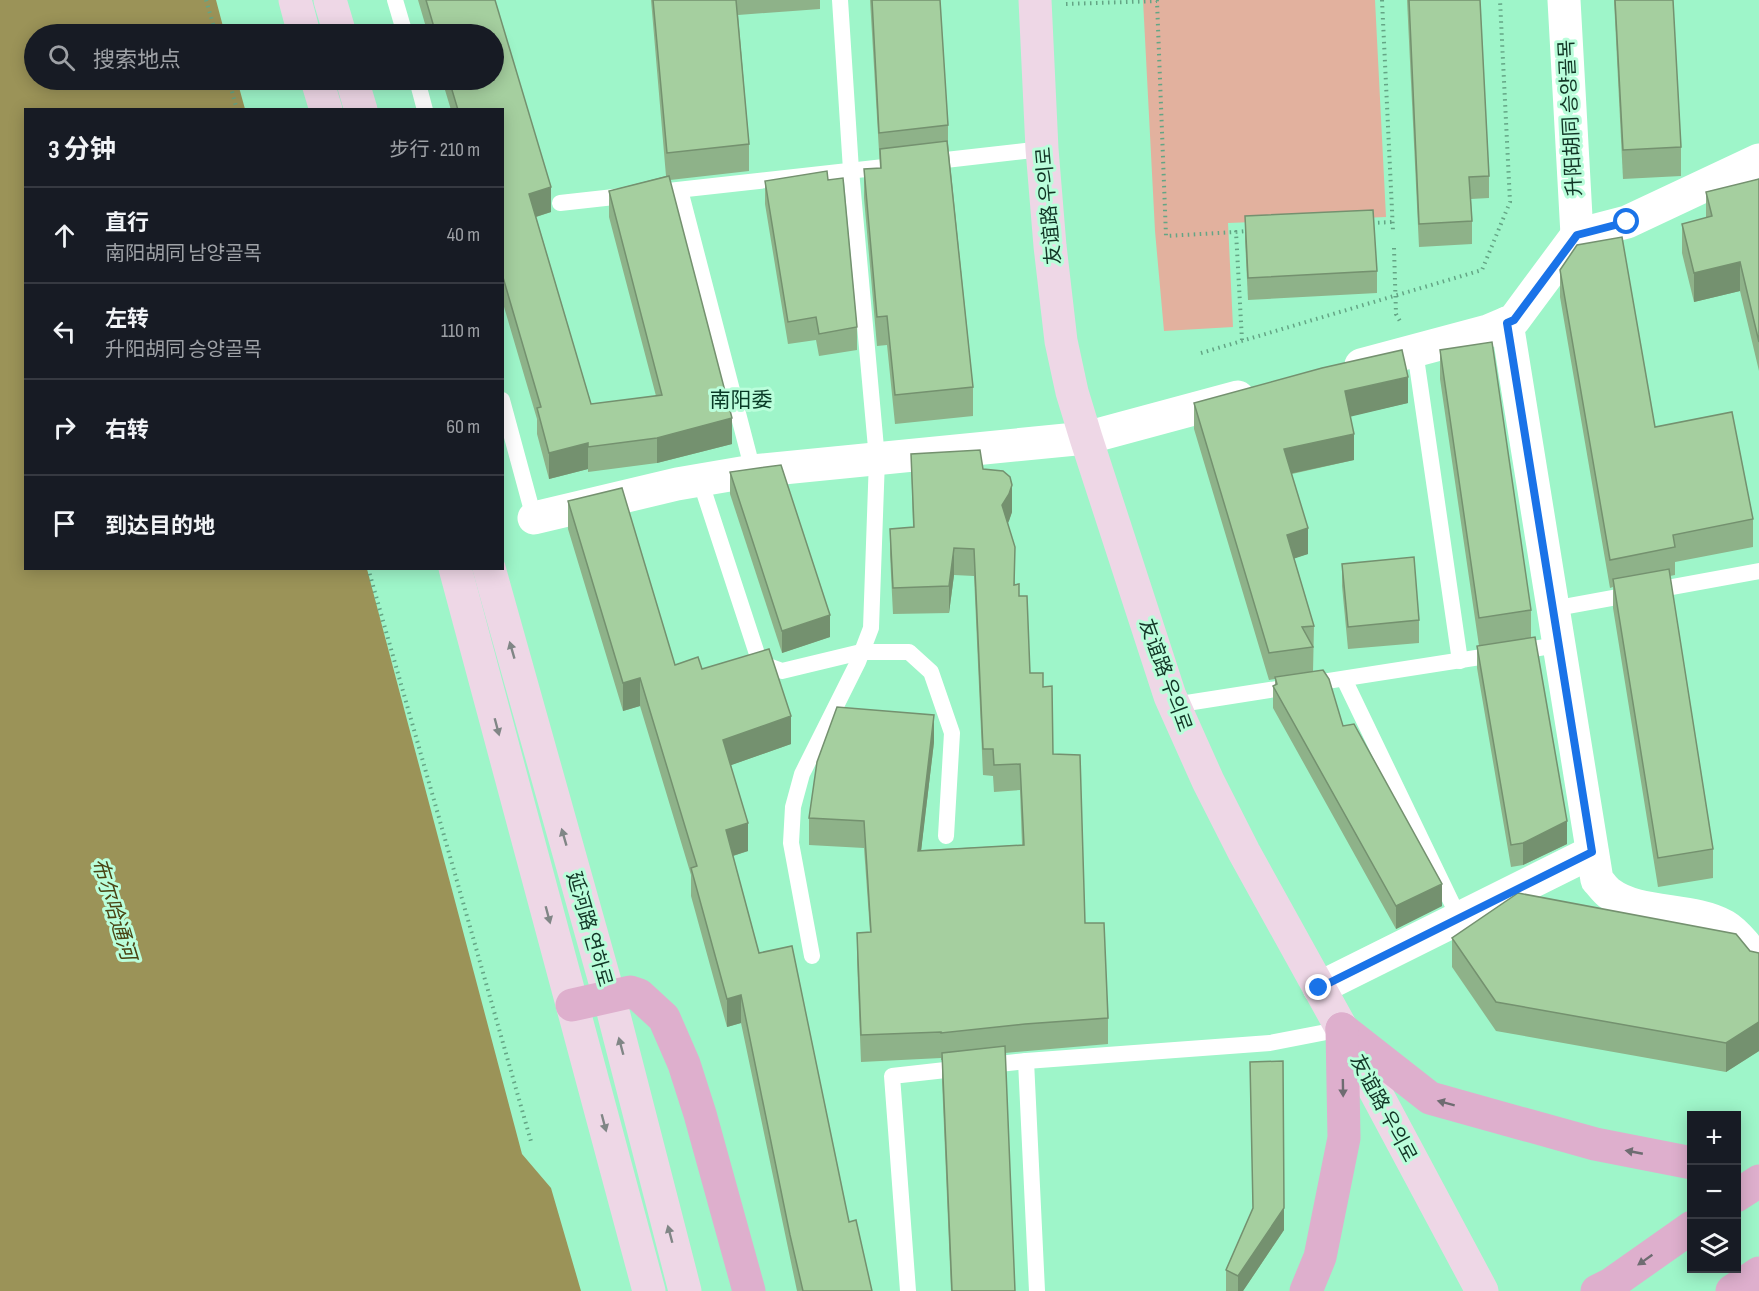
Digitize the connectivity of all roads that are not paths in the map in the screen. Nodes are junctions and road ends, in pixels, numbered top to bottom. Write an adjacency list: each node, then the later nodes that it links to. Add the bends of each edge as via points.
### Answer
1 (295, 0): 7 (main road)
2 (330, 0): 8 (main road)
3 (395, 0): 9 (lane)
4 (840, 0): 18 (lane)
5 (1564, 0): 21 (street, 升阳胡同 승양골목)
6 (1035, 3): 16 (main road, 友谊路 우의로)
7 (301, 24)
8 (337, 24)
9 (402, 24)
10 (320, 90): 13 (main road)
11 (355, 90): 14 (main road)
12 (420, 90): 15 (lane)
13 (325, 108)
14 (360, 108)
15 (424, 108)
16 (1042, 149): 18 (lane); 27 (main road, 友谊路 우의로, via 1061,341)
17 (1759, 160): 21 (street, via 1627,222)
18 (851, 170): 19 (lane); 28 (lane)
19 (680, 190): 20 (lane); 29 (lane)
20 (560, 203)
21 (1577, 235): 22 (street, via 1514,320)
22 (1507, 323): 23 (street); 35 (street)
23 (1415, 351): 24 (street); 38 (lane)
24 (1335, 372)
25 (1267, 390): 27 (street)
26 (504, 407): 31 (lane)
27 (1086, 438): 28 (street); 40 (main road, 友谊路 우의로)
28 (877, 459): 29 (street); 37 (lane, via 871,627)
29 (753, 471): 30 (street)
30 (700, 480): 31 (street); 37 (lane, via 760,663 782,671)
31 (534, 518)
32 (456, 570): 48 (main road, 延河路 연하로, one-way to 48)
33 (490, 570): 47 (main road, 延河路 연하로, one-way to 33)
34 (1759, 571): 35 (lane)
35 (1552, 609): 36 (street)
36 (1558, 645): 38 (lane); 42 (street)
37 (861, 652): 41 (lane, via 909,652 931,672 952,733); 44 (lane, via 802,774 793,807 791,843)
38 (1460, 661): 39 (lane)
39 (1344, 679): 40 (lane); 43 (lane)
40 (1174, 705): 46 (main road, 友谊路 우의로, via 1239,842)
41 (946, 836)
42 (1592, 852): 43 (street); 45 (street, via 1597,880 1610,894 1633,904 1696,915 1727,927)
43 (1459, 918): 46 (street)
44 (812, 956)
45 (1759, 964)
46 (1319, 988): 49 (main road, 友谊路 우의로)
47 (609, 996): 48 (main road); 59 (main road, 延河路 연하로, one-way to 47); 60 (main road, via 630,992 639,995 664,1018 674,1038 700,1114)
48 (572, 1005): 58 (main road, 延河路 연하로, one-way to 58)
49 (1342, 1029): 50 (lane, via 1270,1043); 51 (main road, one-way to 49, via 1594,1144 1430,1098); 63 (main road, one-way to 63, via 1344,1138 1320,1257); 64 (main road, 友谊路 우의로)
50 (1026, 1061): 61 (lane, via 892,1076); 62 (lane)
51 (1687, 1162)
52 (1759, 1164): 53 (main road)
53 (1741, 1166)
54 (1759, 1181): 55 (main road)
55 (1741, 1193)
56 (1687, 1231): 65 (main road, one-way to 65)
57 (1759, 1273): 66 (main road)
58 (649, 1291)
59 (685, 1291)
60 (748, 1291)
61 (908, 1291)
62 (1037, 1291)
63 (1306, 1291)
64 (1482, 1291)
65 (1597, 1291)
66 (1732, 1291)

